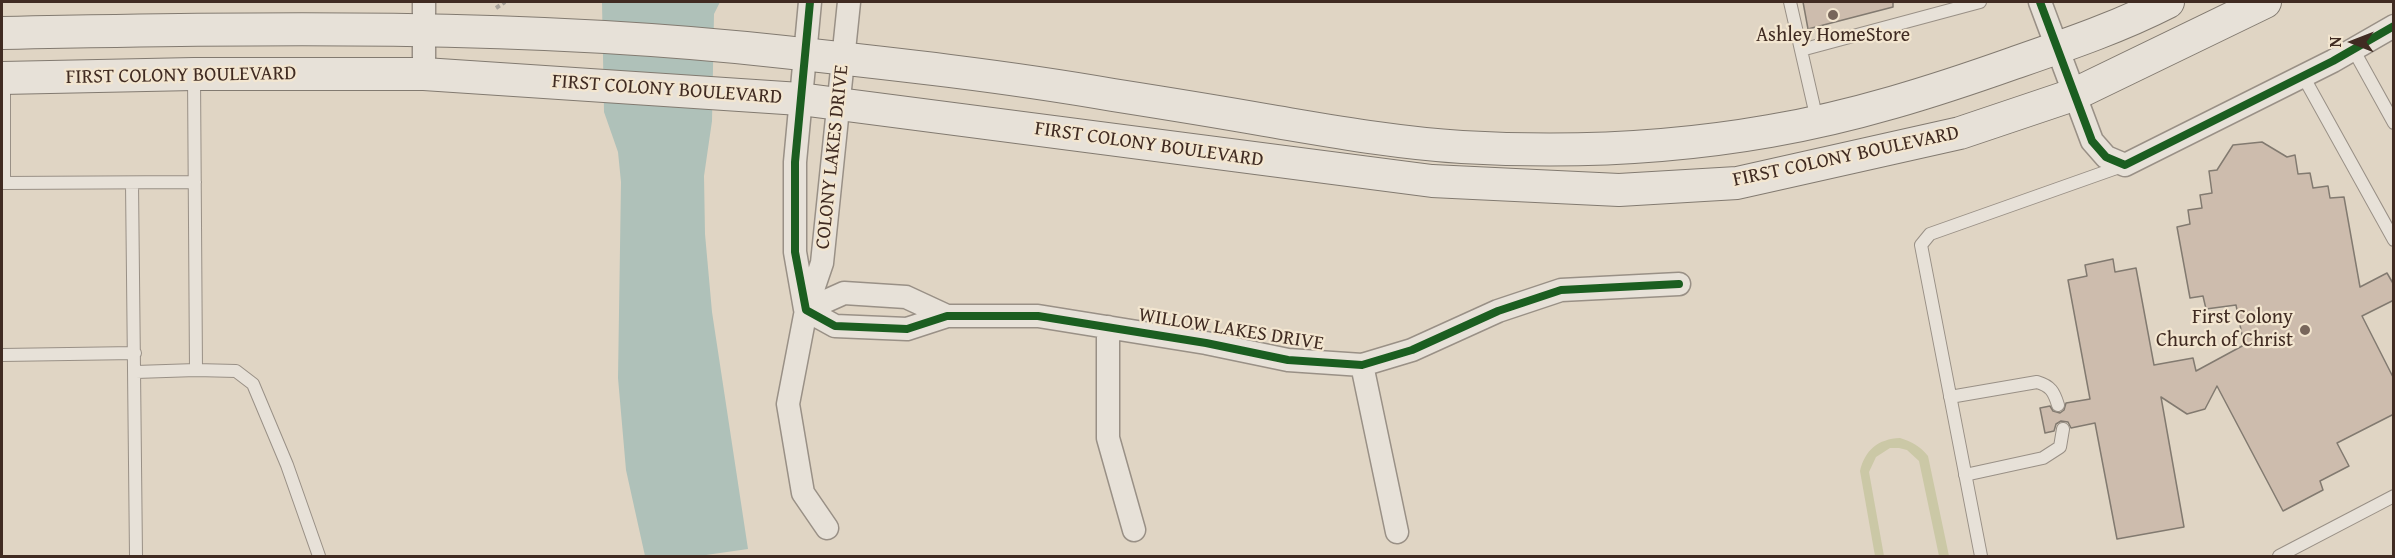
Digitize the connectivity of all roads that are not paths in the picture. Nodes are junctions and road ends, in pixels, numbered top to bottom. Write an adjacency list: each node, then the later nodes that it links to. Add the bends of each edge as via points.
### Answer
1 (810, 2): 15 (street, COLONY LAKES DRIVE)
2 (849, 2): 16 (street, COLONY LAKES DRIVE)
3 (1790, 2): 14 (lane)
4 (1980, 2): 14 (lane)
5 (2040, 2): 12 (street)
6 (2168, 2): 12 (main road, FIRST COLONY BOULEVARD)
7 (2265, 2): 21 (main road, FIRST COLONY BOULEVARD)
8 (424, 16): 10 (main road, FIRST COLONY BOULEVARD); 15 (main road, FIRST COLONY BOULEVARD, via 575,36); 18 (street)
9 (2394, 26): 13 (street)
10 (194, 30): 11 (main road, FIRST COLONY BOULEVARD); 17 (main road)
11 (2, 33)
12 (2057, 48): 21 (street); 25 (main road, FIRST COLONY BOULEVARD, via 1945,87)
13 (2353, 49): 19 (street); 26 (lane)
14 (1801, 50): 25 (lane)
15 (803, 54): 16 (main road, FIRST COLONY BOULEVARD); 22 (street, COLONY LAKES DRIVE)
16 (843, 60): 23 (street, COLONY LAKES DRIVE); 24 (main road, FIRST COLONY BOULEVARD, via 1020,81)
17 (194, 74): 18 (main road, FIRST COLONY BOULEVARD); 20 (main road, FIRST COLONY BOULEVARD); 30 (lane)
18 (424, 74): 22 (main road, FIRST COLONY BOULEVARD)
19 (2303, 76): 29 (street); 33 (lane)
20 (3, 78): 31 (lane)
21 (2073, 95): 28 (main road, FIRST COLONY BOULEVARD, via 1960,133); 29 (street, via 2092,141 2106,157)
22 (800, 99): 23 (main road, FIRST COLONY BOULEVARD); 35 (street, COLONY LAKES DRIVE, via 795,252)
23 (839, 102): 27 (main road, FIRST COLONY BOULEVARD); 35 (street, COLONY LAKES DRIVE, via 822,263)
24 (1216, 112): 25 (main road, FIRST COLONY BOULEVARD, via 1395,140 1522,149 1669,144); 27 (main road)
25 (1818, 121): 28 (main road)
26 (2394, 123)
27 (1211, 153): 28 (main road, FIRST COLONY BOULEVARD, via 1432,181 1619,190 1737,183)
28 (1833, 163)
29 (2125, 165): 43 (lane, via 1925,239 1921,245 1924,267)
30 (195, 182): 32 (lane); 41 (lane)
31 (3, 183): 32 (lane)
32 (132, 183): 38 (lane)
33 (2394, 240)
34 (1679, 284): 40 (street, WILLOW LAKES DRIVE, via 1561,290 1498,311 1412,350)
35 (806, 310): 36 (street, WILLOW LAKES DRIVE, via 835,326 907,329); 36 (street, WILLOW LAKES DRIVE, via 844,293 906,297); 48 (street, COLONY LAKES DRIVE, via 788,404 803,493)
36 (947, 316): 37 (street, WILLOW LAKES DRIVE, via 1038,316)
37 (1108, 327): 40 (street, WILLOW LAKES DRIVE, via 1288,360); 49 (street, via 1108,438)
38 (135, 353): 39 (lane); 42 (lane)
39 (2, 355)
40 (1362, 365): 50 (street)
41 (196, 370): 42 (lane); 52 (lane, via 236,370 252,384)
42 (136, 372): 51 (lane)
43 (1950, 397): 44 (lane, via 2037,382 2048,385); 46 (lane)
44 (2058, 405)
45 (2062, 429): 46 (lane, via 2060,447 2043,459)
46 (1965, 475): 53 (lane)
47 (2394, 496): 54 (lane)
48 (827, 528)
49 (1134, 530)
50 (1397, 532)
51 (136, 556)
52 (320, 556)
53 (1981, 556)
54 (2279, 556)

